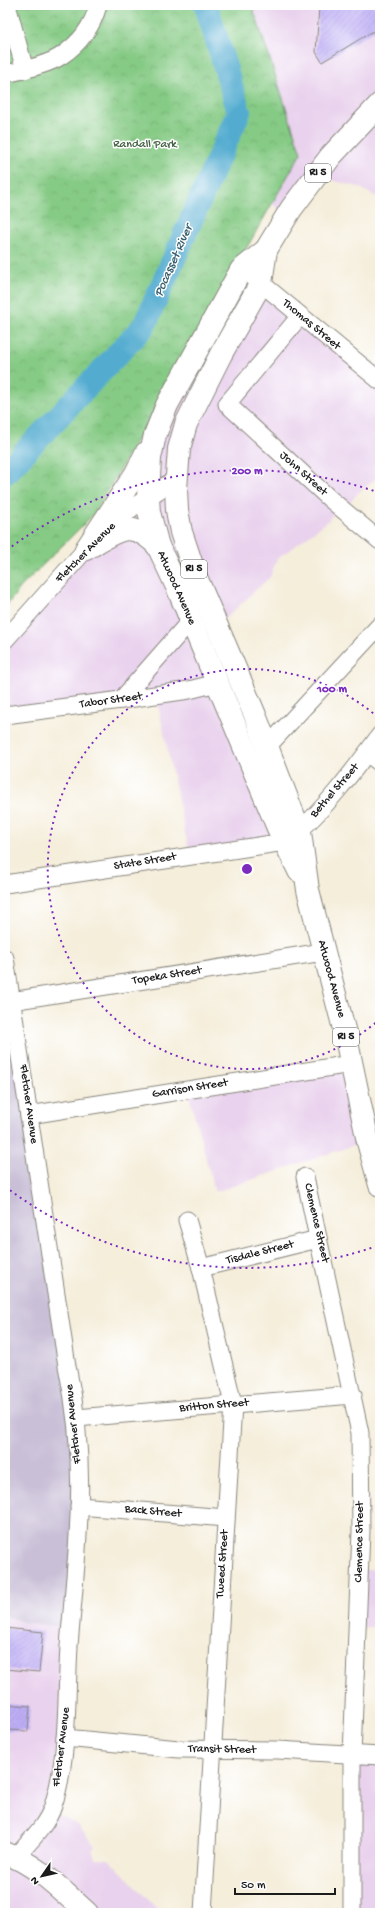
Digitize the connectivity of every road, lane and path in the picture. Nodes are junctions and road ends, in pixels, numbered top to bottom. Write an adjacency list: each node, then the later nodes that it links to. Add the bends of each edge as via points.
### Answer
1 (7, 5): 3 (street)
2 (98, 5): 3 (street, via 89,30 60,57)
3 (25, 70): 4 (street)
4 (5, 74)
5 (380, 104): 6 (main road, Atwood Avenue / RI 5, via 331,156)
6 (266, 250): 7 (main road, Atwood Avenue / RI 5); 8 (main road, Atwood Avenue / RI 5)
7 (241, 270): 8 (street, Thomas Street); 11 (main road, Atwood Avenue / RI 5, via 170,399)
8 (262, 283): 9 (street, Thomas Street); 12 (main road, Atwood Avenue / RI 5, via 221,354 186,424 179,449)
9 (300, 316): 10 (street, Thomas Street); 14 (street, John Street, via 227,404 330,499)
10 (380, 381)
11 (155, 435): 13 (main road, Atwood Avenue / RI 5, via 150,458); 16 (main road, via 136,473)
12 (177, 478): 13 (street, Fletcher Avenue); 24 (main road, Atwood Avenue / RI 5, via 181,532 196,576)
13 (148, 498): 15 (main road, Atwood Avenue / RI 5); 16 (street, Fletcher Avenue, via 132,508)
14 (380, 541)
15 (158, 546): 16 (main road, via 137,530 123,529); 17 (main road, Atwood Avenue / RI 5)
16 (86, 549): 19 (street, Fletcher Avenue)
17 (191, 620): 20 (main road, Atwood Avenue / RI 5); 21 (street)
18 (380, 625): 24 (street)
19 (5, 640)
20 (217, 683): 21 (street, Tabor Street, via 189,690); 26 (main road, Atwood Avenue / RI 5)
21 (121, 700): 22 (street, Tabor Street)
22 (5, 715)
23 (380, 735): 25 (street, Bethel Street)
24 (267, 747): 26 (main road, Atwood Avenue / RI 5)
25 (374, 758): 26 (street, Bethel Street)
26 (292, 837): 27 (street, State Street); 28 (main road, Atwood Avenue / RI 5)
27 (5, 884)
28 (324, 952): 30 (street, Topeka Street); 31 (main road, Atwood Avenue / RI 5)
29 (5, 958): 30 (street, Fletcher Avenue)
30 (11, 1001): 32 (street, Fletcher Avenue)
31 (351, 1064): 32 (street, Garrison Street); 33 (main road, Atwood Avenue / RI 5)
32 (29, 1115): 41 (street, Fletcher Avenue)
33 (374, 1140): 35 (main road, Atwood Avenue / RI 5)
34 (306, 1178): 37 (street, Clemence Street)
35 (380, 1185)
36 (187, 1220): 38 (street, Tweed Street)
37 (318, 1239): 38 (street, Tisdale Street); 39 (street, Clemence Street)
38 (201, 1268): 40 (street, Tweed Street)
39 (353, 1395): 40 (street, Britton Street); 46 (street, Clemence Street, via 360,1433 361,1531)
40 (233, 1404): 41 (street, Britton Street); 43 (street, Tweed Street)
41 (76, 1418): 42 (street, Fletcher Avenue)
42 (79, 1506): 43 (street, Back Street); 44 (street, Fletcher Avenue)
43 (226, 1518): 45 (street, Tweed Street)
44 (65, 1738): 45 (street, Transit Street); 48 (street, Fletcher Avenue, via 53,1807 39,1831)
45 (213, 1750): 46 (street, Transit Street, via 278,1750); 50 (street, Tweed Street)
46 (352, 1755): 47 (street, Transit Street); 51 (street, Clemence Street)
47 (380, 1756)
48 (10, 1855): 49 (main road, via 47,1877)
49 (87, 1913)
50 (203, 1913)
51 (352, 1913)

